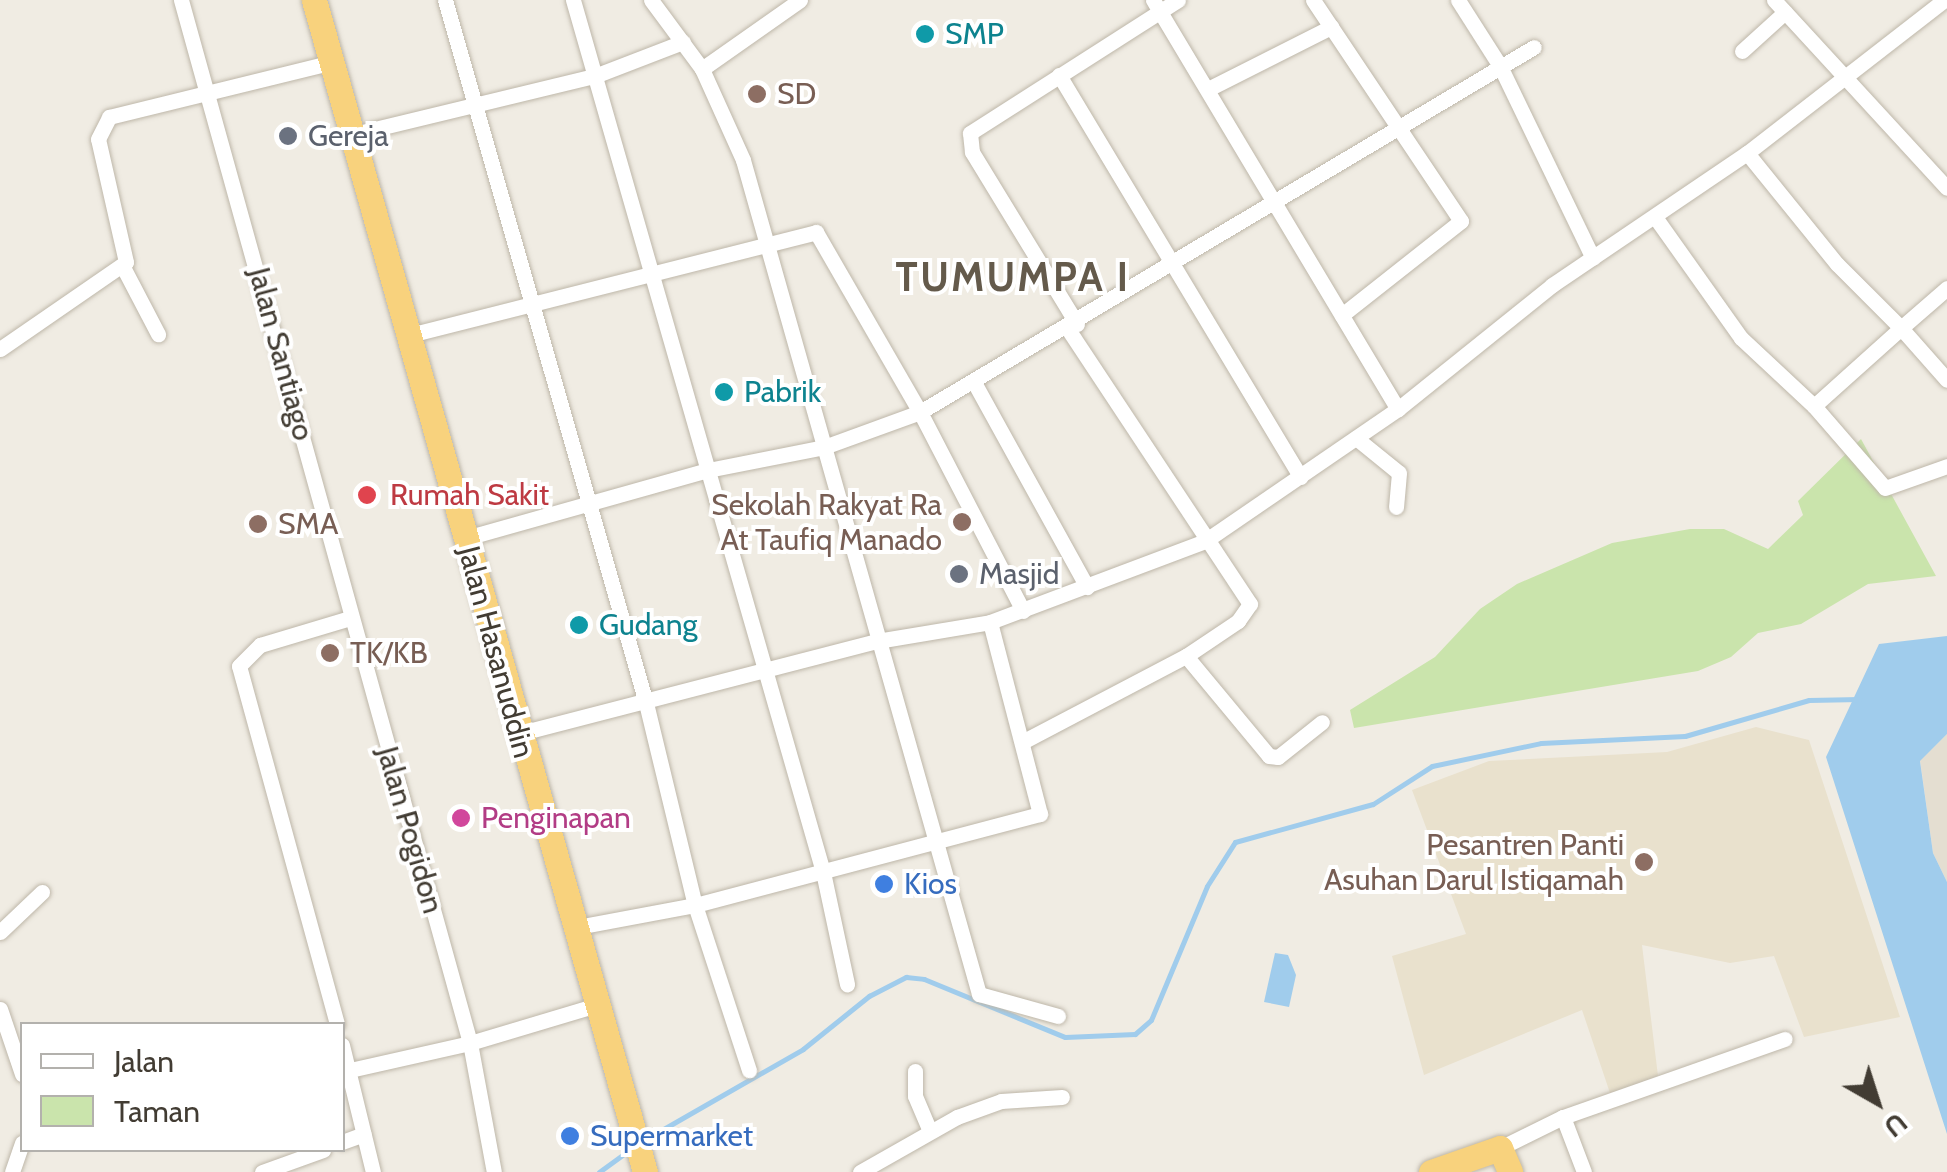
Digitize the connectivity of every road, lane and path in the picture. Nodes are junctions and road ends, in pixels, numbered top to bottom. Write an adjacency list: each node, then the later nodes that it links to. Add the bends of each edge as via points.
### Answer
1 (181, 0): 24 (street, Jalan Santiago)
2 (314, 0): 17 (highway, Jalan Hasanuddin)
3 (445, 0): 25 (street)
4 (573, 0): 21 (street)
5 (650, 0): 14 (street)
6 (800, 0): 19 (street)
7 (1178, 0): 10 (street)
8 (1313, 0): 13 (street)
9 (1458, 0): 18 (street)
10 (1158, 6): 20 (street); 23 (street)
11 (1780, 6): 16 (street); 22 (street)
12 (1939, 6): 22 (street)
13 (1331, 27): 23 (street); 26 (street)
14 (683, 42): 19 (street); 21 (street)
15 (1534, 47): 18 (street)
16 (1742, 51)
17 (332, 62): 24 (street); 27 (highway, Jalan Hasanuddin)
18 (1500, 66): 26 (street); 33 (street)
19 (702, 69): 32 (street, via 742,160)
20 (1059, 75): 34 (street); 40 (street, via 982,123 968,140)
21 (597, 76): 25 (street); 36 (street)
22 (1845, 77): 28 (street); 29 (street)
23 (1210, 88): 30 (street)
24 (208, 92): 35 (street, via 112,115 101,126 104,175 127,255); 61 (street, Jalan Santiago)
25 (476, 102): 27 (street); 38 (street)
26 (1399, 124): 30 (street); 39 (street, via 1462,220 1402,274)
27 (354, 134): 43 (highway, Jalan Hasanuddin)
28 (1747, 153): 31 (street); 41 (street, via 1838,264)
29 (1947, 188)
30 (1279, 204): 34 (street); 39 (street)
31 (1654, 217): 33 (street); 47 (street, via 1741,338)
32 (764, 244): 36 (street); 49 (street, via 806,231 822,236); 51 (street)
33 (1593, 258): 48 (street)
34 (1176, 262): 40 (street); 54 (street)
35 (122, 268): 42 (street); 44 (street)
36 (647, 272): 38 (street); 53 (street)
37 (1947, 288): 41 (street)
38 (534, 301): 43 (street); 55 (street)
39 (1342, 315): 48 (street)
40 (1072, 326): 46 (street); 58 (street)
41 (1901, 328): 45 (street); 47 (street)
42 (158, 334)
43 (410, 335): 57 (highway, Jalan Hasanuddin)
44 (0, 349)
45 (1947, 380)
46 (974, 384): 49 (street); 59 (street)
47 (1814, 406): 52 (street, via 1885,488)
48 (1398, 409): 50 (street)
49 (920, 412): 51 (street); 60 (street)
50 (1356, 438): 54 (street); 56 (street, via 1399,473)
51 (824, 447): 53 (street); 63 (street)
52 (1947, 466)
53 (708, 470): 55 (street); 65 (street)
54 (1302, 477): 58 (street)
55 (590, 503): 57 (street); 66 (street)
56 (1396, 507)
57 (466, 538): 68 (highway, Jalan Hasanuddin)
58 (1205, 541): 59 (street); 64 (street, via 1250,604)
59 (1087, 587): 60 (street)
60 (1023, 610): 62 (street)
61 (350, 618): 80 (street, via 260,645 238,666); 82 (street, Jalan Pogidon)
62 (990, 622): 63 (street); 69 (street)
63 (877, 641): 65 (street); 70 (street)
64 (1186, 656): 67 (street, via 1269,756 1278,757); 69 (street)
65 (765, 670): 66 (street); 71 (street)
66 (646, 702): 68 (street); 73 (street)
67 (1322, 722)
68 (517, 734): 74 (highway, Jalan Hasanuddin)
69 (1024, 742): 70 (street, via 1040,814)
70 (939, 845): 71 (street); 79 (street, via 980,996)
71 (823, 872): 73 (street); 76 (street)
72 (42, 892): 75 (street)
73 (695, 905): 74 (street); 86 (street)
74 (572, 928): 77 (highway, Jalan Hasanuddin)
75 (0, 932)
76 (847, 984)
77 (593, 1006): 82 (street); 95 (highway, Jalan Hasanuddin)
78 (0, 1009): 84 (street)
79 (1058, 1016)
80 (335, 1022)
81 (1786, 1039): 89 (street)
82 (470, 1043): 85 (street); 98 (street, Jalan Pogidon)
83 (345, 1055): 85 (street)
84 (20, 1068)
85 (350, 1070): 91 (street)
86 (749, 1070)
87 (914, 1071): 90 (street, via 915,1096)
88 (1062, 1096): 90 (street, via 1001,1101)
89 (1563, 1117): 94 (street); 101 (street)
90 (929, 1129): 99 (street)
91 (364, 1134): 92 (street); 97 (street)
92 (345, 1141)
93 (317, 1152): 96 (street)
94 (1505, 1160): 100 (highway)
95 (644, 1171)
96 (262, 1172)
97 (373, 1172)
98 (494, 1172)
99 (860, 1172)
100 (1431, 1172)
101 (1584, 1172)

